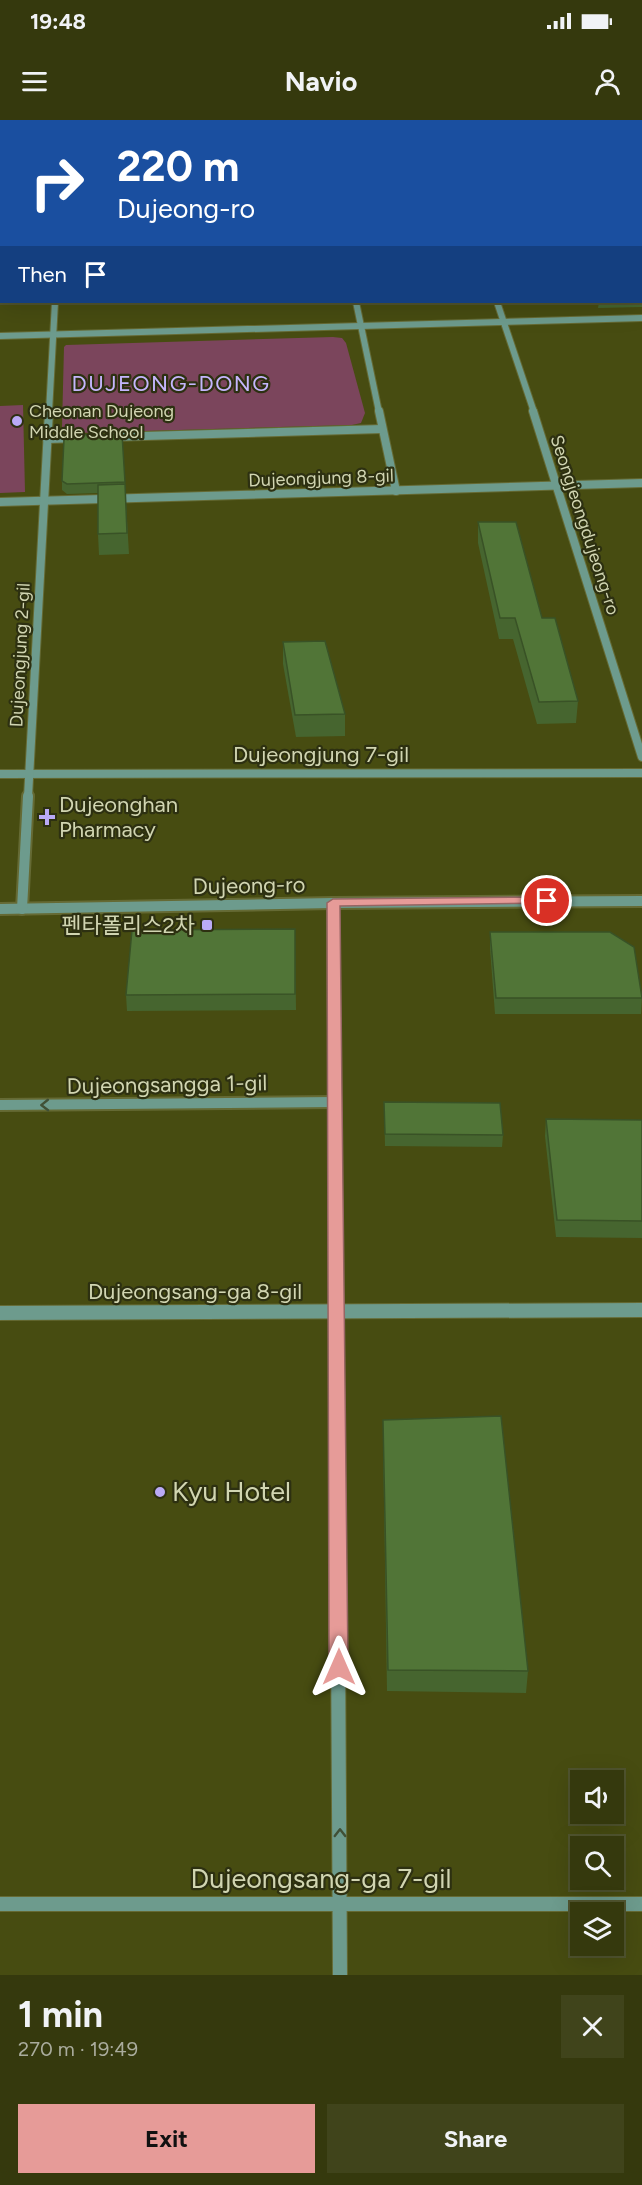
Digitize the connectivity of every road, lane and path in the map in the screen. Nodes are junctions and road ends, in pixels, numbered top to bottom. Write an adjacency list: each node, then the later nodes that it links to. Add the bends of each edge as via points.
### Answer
1 (0, 120): 2 (main road)
2 (6, 120)
3 (54, 303): 9 (street, Dujeongjung 2-gil)
4 (356, 303): 8 (street)
5 (497, 303): 7 (street, Seongjeongdujeong-ro)
6 (642, 318): 7 (street)
7 (503, 322): 8 (street); 16 (street, Seongjeongdujeong-ro)
8 (361, 326): 9 (street); 11 (street)
9 (53, 335): 10 (street); 14 (street, Dujeongjung 2-gil)
10 (0, 336)
11 (382, 429): 12 (street); 17 (street)
12 (107, 437)
13 (83, 438): 14 (street)
14 (47, 439): 18 (street, Dujeongjung 2-gil)
15 (642, 483): 16 (street, Dujeongjung 8-gil)
16 (558, 486): 17 (street, Dujeongjung 8-gil); 20 (street, Seongjeongdujeong-ro)
17 (396, 491): 18 (street, Dujeongjung 8-gil)
18 (44, 501): 19 (street, Dujeongjung 8-gil); 23 (street, Dujeongjung 2-gil)
19 (0, 502)
20 (642, 758)
21 (642, 773): 23 (street, Dujeongjung 7-gil)
22 (0, 774): 23 (street, Dujeongjung 7-gil)
23 (29, 774): 27 (street, Dujeongjung 2-gil)
24 (642, 901): 25 (street, Dujeong-ro)
25 (333, 903): 27 (street, Dujeong-ro); 28 (street)
26 (0, 909): 27 (street, Dujeong-ro)
27 (22, 909)
28 (335, 1102): 29 (street, Dujeongsangga 1-gil, one-way to 29); 31 (street)
29 (0, 1105)
30 (642, 1310): 31 (street, Dujeongsang-ga 8-gil)
31 (336, 1311): 32 (street, Dujeongsang-ga 8-gil); 34 (street, one-way to 31)
32 (0, 1313)
33 (0, 1904): 34 (street, Dujeongsang-ga 7-gil)
34 (340, 1904): 35 (street, Dujeongsang-ga 7-gil); 36 (street)
35 (642, 1904)
36 (340, 1975)

